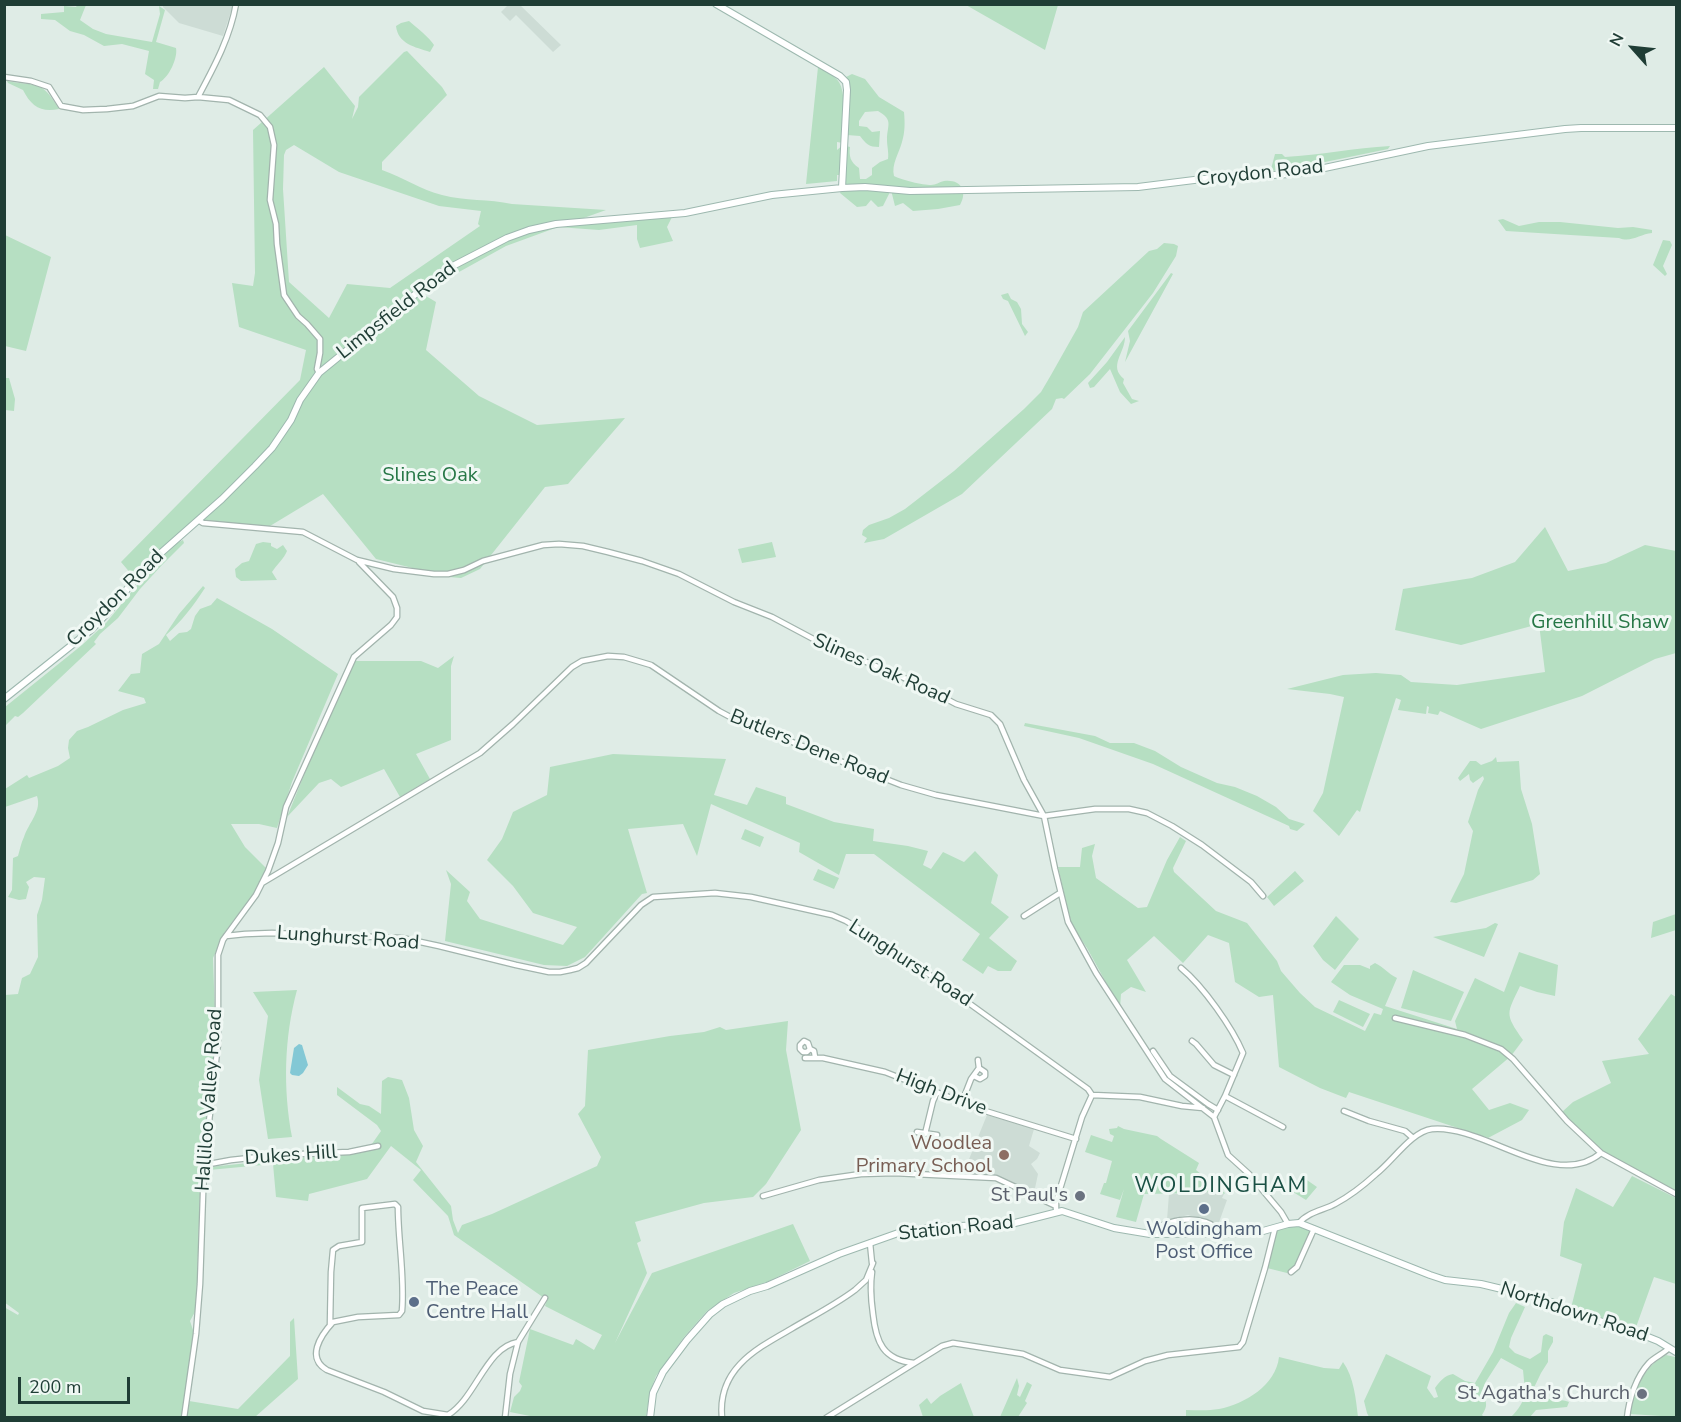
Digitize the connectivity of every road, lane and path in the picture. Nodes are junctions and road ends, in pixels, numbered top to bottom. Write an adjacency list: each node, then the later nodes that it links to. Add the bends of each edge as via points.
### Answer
1 (236, 4): 4 (street, via 220,55)
2 (716, 4): 6 (main road, via 846,82)
3 (4, 77): 4 (street, via 49,87 61,106 83,110 133,106 159,96)
4 (198, 97): 7 (street, via 229,100 260,114 270,127 274,145 270,200 284,295 320,339)
5 (1677, 128): 6 (main road, Croydon Road, via 1564,129 1428,146 1290,174 1138,187 910,191)
6 (842, 188): 7 (main road, Limpsfield Road, via 772,195 685,213 582,221 530,230 445,270)
7 (319, 373): 8 (main road, Limpsfield Road, via 272,448)
8 (198, 520): 9 (street, Slines Oak Road, via 303,532); 10 (main road, Croydon Road, via 145,567 92,629)
9 (366, 565): 11 (street, Slines Oak Road, via 448,574 523,550 559,544 608,552 670,571 956,704 991,715 1000,724); 12 (street, Halliloo Valley Road, via 393,597 397,617 354,657 286,807 279,843)
10 (4, 699)
11 (1044, 816): 12 (street, Butlers Dene Road, via 902,785 734,719 651,665 624,657 600,656 572,667 480,753); 13 (street, Slines Oak Road); 14 (street, Butlers Dene Road, via 1095,809 1147,813 1202,845 1251,882)
12 (262, 883): 16 (street, Halliloo Valley Road)
13 (1060, 892): 15 (street); 32 (street, Slines Oak Road, via 1072,931 1149,1057 1165,1079)
14 (1263, 896)
15 (1024, 916)
16 (226, 936): 29 (street, Lunghurst Road, via 283,933 402,938 560,972 586,963 653,897 715,893 751,897 832,915 876,938 1046,1057); 44 (street, Halliloo Valley Road, via 217,959 218,1044)
17 (1181, 968): 26 (street, via 1218,1011 1243,1053)
18 (1395, 1018): 43 (street, via 1465,1035 1501,1049)
19 (1192, 1041): 26 (street, via 1214,1065)
20 (810, 1049): 22 (street)
21 (1153, 1051): 33 (street, via 1173,1079)
22 (815, 1057): 23 (street, High Drive); 28 (street, High Drive, via 885,1072)
23 (805, 1058)
24 (978, 1060): 25 (street)
25 (979, 1068): 27 (street); 27 (street, via 985,1072 984,1077)
26 (1234, 1075): 30 (street)
27 (974, 1076): 31 (street)
28 (938, 1092): 31 (street, High Drive); 38 (street)
29 (1092, 1095): 32 (street, via 1140,1097); 41 (street)
30 (1225, 1096): 33 (street); 36 (street)
31 (962, 1102): 41 (street, High Drive)
32 (1204, 1108): 35 (street, Slines Oak Road)
33 (1218, 1110): 35 (street)
34 (1344, 1111): 40 (street, via 1405,1131)
35 (1214, 1117): 49 (street, Slines Oak Road, via 1228,1155 1249,1174)
36 (1283, 1127)
37 (917, 1132): 38 (street)
38 (925, 1134): 39 (street)
39 (937, 1135)
40 (1413, 1138): 43 (street, via 1430,1129 1459,1131 1515,1153 1559,1164 1581,1163); 48 (street, via 1381,1171 1336,1203)
41 (1076, 1139): 47 (street)
42 (378, 1146): 44 (street, Dukes Hill)
43 (1601, 1153): 45 (street)
44 (204, 1165): 63 (street, Halliloo Valley Road, via 197,1328)
45 (1677, 1194)
46 (763, 1196): 47 (street, via 819,1180 894,1173 996,1178)
47 (1056, 1209): 53 (main road, via 1114,1228); 54 (main road, Station Road, via 1011,1224 919,1229)
48 (1299, 1222): 49 (main road); 51 (main road, Northdown Road)
49 (1288, 1224): 50 (main road)
50 (1275, 1228): 52 (main road, via 1256,1233); 62 (street, via 1239,1347 1168,1355 1110,1377 1060,1370 1023,1354 958,1342 942,1346)
51 (1314, 1229): 56 (street); 60 (main road, Northdown Road, via 1445,1280 1481,1284 1558,1304)
52 (1220, 1233): 53 (main road); 53 (street, via 1212,1226 1186,1219 1165,1224)
53 (1150, 1234)
54 (870, 1243): 55 (street); 65 (main road, Station Road, via 750,1291 710,1314 659,1380)
55 (873, 1263): 62 (street, via 871,1302 877,1340 892,1357); 66 (street, via 866,1280 855,1290 744,1359 726,1385)
56 (1291, 1272)
57 (545, 1298): 59 (street)
58 (330, 1325): 58 (street, via 333,1250 361,1243 362,1208 396,1204 402,1311 399,1315 336,1320); 59 (street, via 317,1346 316,1359 322,1367 423,1411 442,1414 450,1414 461,1405 501,1348)
59 (518, 1342): 64 (street)
60 (1669, 1348): 61 (main road, Northdown Road); 68 (street, via 1647,1365 1628,1404)
61 (1677, 1352)
62 (914, 1363): 67 (street)
63 (184, 1418)
64 (505, 1418)
65 (650, 1418)
66 (722, 1418)
67 (826, 1418)
68 (1627, 1418)

